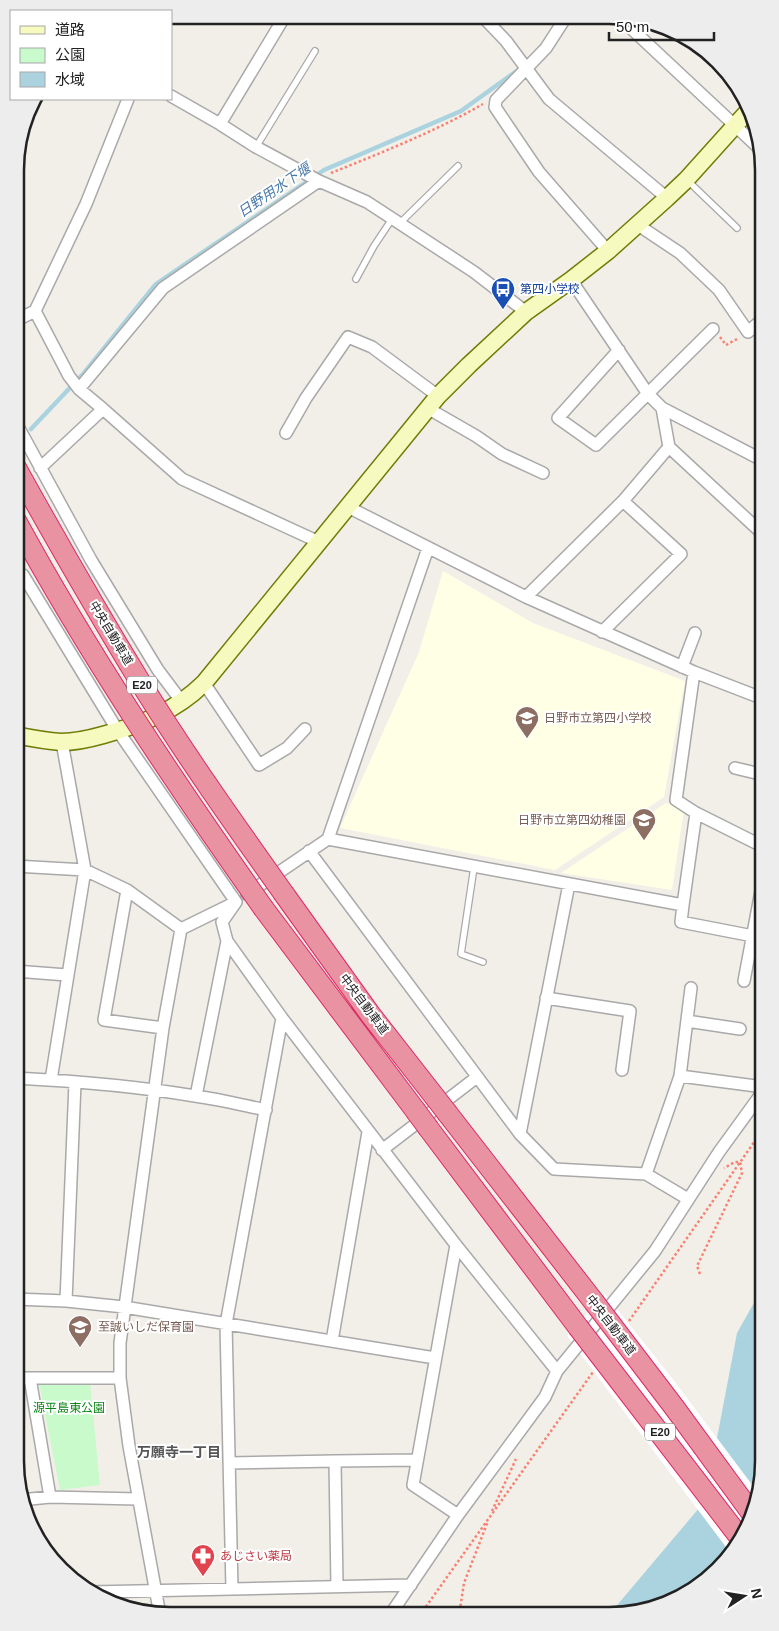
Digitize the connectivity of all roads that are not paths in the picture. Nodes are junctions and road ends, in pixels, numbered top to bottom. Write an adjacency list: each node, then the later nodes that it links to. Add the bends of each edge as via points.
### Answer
1 (281, 24): 10 (street)
2 (490, 24): 6 (street)
3 (562, 24): 6 (street, via 546,48)
4 (627, 25): 11 (street)
5 (315, 51): 13 (lane)
6 (526, 68): 17 (street, via 549,99); 21 (street, via 496,100 495,107 539,172)
7 (172, 97): 10 (street)
8 (128, 100): 24 (street, via 86,204)
9 (744, 116): 11 (main road)
10 (220, 124): 13 (street)
11 (736, 126): 12 (street); 15 (main road)
12 (752, 141)
13 (256, 147): 16 (street)
14 (458, 166): 18 (lane)
15 (686, 180): 17 (main road); 20 (lane)
16 (319, 181): 18 (street, via 367,202); 30 (street, via 163,288)
17 (667, 198): 19 (main road)
18 (396, 221): 22 (lane, via 374,246); 25 (street, via 474,272)
19 (638, 225): 21 (main road); 27 (street, via 680,254 719,290 748,332)
20 (737, 228)
21 (608, 251): 23 (main road)
22 (356, 279)
23 (571, 280): 25 (main road); 29 (street)
24 (35, 311): 26 (street); 30 (street)
25 (526, 312): 32 (main road)
26 (24, 316)
27 (755, 326)
28 (713, 329): 31 (street)
29 (619, 350): 31 (street); 31 (street, via 558,418 596,445)
30 (78, 388): 34 (street)
31 (648, 394): 33 (street)
32 (433, 403): 35 (street, via 372,347 348,336); 40 (street, via 502,454); 43 (main road)
33 (662, 408): 37 (street); 38 (street)
34 (103, 409): 39 (street); 46 (street, via 182,479)
35 (286, 432)
36 (24, 438): 39 (street)
37 (669, 447): 42 (street); 44 (street)
38 (755, 456)
39 (40, 468): 56 (street, via 87,553 158,670)
40 (543, 473)
41 (24, 482): 121 (highway, 中央自動車道 / E20, bridge, via 143,686 284,894 370,1014 594,1302)
42 (624, 501): 49 (street); 50 (street, via 681,554)
43 (348, 507): 46 (main road); 47 (street)
44 (755, 527)
45 (24, 535): 123 (highway, 中央自動車道 / E20, bridge, via 144,734 264,909)
46 (319, 542): 54 (main road)
47 (428, 548): 49 (street); 64 (street)
48 (24, 577): 58 (street)
49 (526, 597): 50 (street)
50 (602, 632): 52 (street)
51 (695, 633): 52 (street)
52 (682, 667): 53 (street)
53 (694, 672): 55 (street); 63 (street, via 676,800)
54 (204, 683): 56 (main road); 57 (street, via 259,765 287,748)
55 (755, 696)
56 (182, 702): 58 (main road, via 152,719)
57 (305, 729)
58 (118, 731): 60 (main road); 72 (street)
59 (24, 736): 60 (main road)
60 (62, 742): 69 (street)
61 (735, 768): 62 (street)
62 (755, 773)
63 (696, 813): 65 (street); 73 (street)
64 (328, 840): 66 (street); 67 (street)
65 (755, 842)
66 (309, 851): 72 (street); 90 (street)
67 (474, 866): 70 (street); 78 (lane, via 460,954)
68 (24, 867): 69 (street)
69 (85, 870): 71 (street); 80 (street)
70 (569, 884): 73 (street); 83 (street)
71 (126, 890): 75 (street); 86 (street, via 104,1020)
72 (236, 902): 75 (street); 77 (street, via 222,922)
73 (683, 905): 76 (street, via 681,922)
74 (755, 925): 76 (street)
75 (181, 929): 86 (street)
76 (753, 936): 81 (street)
77 (227, 941): 84 (street); 96 (street)
78 (483, 962)
79 (24, 972): 80 (street)
80 (67, 975): 92 (street)
81 (744, 981)
82 (691, 988): 85 (street)
83 (546, 998): 88 (street, via 630,1011); 100 (street)
84 (282, 1018): 98 (street); 99 (street)
85 (687, 1021): 87 (street); 89 (street)
86 (163, 1028): 95 (street)
87 (740, 1029)
88 (622, 1070)
89 (680, 1076): 94 (street); 102 (street)
90 (477, 1077): 100 (street); 101 (street)
91 (24, 1078): 92 (street)
92 (51, 1080): 93 (street)
93 (75, 1083): 95 (street); 106 (street)
94 (755, 1087)
95 (155, 1090): 96 (street); 107 (street)
96 (196, 1096): 98 (street)
97 (755, 1101): 103 (street)
98 (266, 1110): 108 (street)
99 (368, 1132): 101 (street); 109 (street)
100 (520, 1134): 102 (street, via 554,1169)
101 (382, 1150): 104 (street)
102 (646, 1174): 103 (street)
103 (688, 1199): 111 (street, via 655,1251)
104 (456, 1245): 110 (street); 111 (street)
105 (24, 1299): 106 (street)
106 (66, 1301): 107 (street)
107 (124, 1307): 108 (street); 114 (street)
108 (226, 1324): 109 (street); 117 (street)
109 (332, 1341): 110 (street)
110 (435, 1358): 115 (street)
111 (557, 1371): 122 (street, via 545,1397)
112 (24, 1378): 113 (street)
113 (30, 1378): 114 (street); 118 (street)
114 (120, 1378): 120 (street)
115 (417, 1460): 116 (street); 122 (street, via 413,1484)
116 (335, 1461): 117 (street); 125 (street)
117 (229, 1463): 126 (street)
118 (50, 1497): 119 (street); 120 (street)
119 (30, 1499)
120 (138, 1499): 127 (street)
121 (747, 1507)
122 (458, 1515): 124 (street)
123 (737, 1532)
124 (410, 1585): 125 (street); 130 (street)
125 (337, 1586): 126 (street)
126 (232, 1589): 127 (street)
127 (156, 1591): 128 (street); 129 (street)
128 (105, 1592)
129 (159, 1606)
130 (395, 1607)

